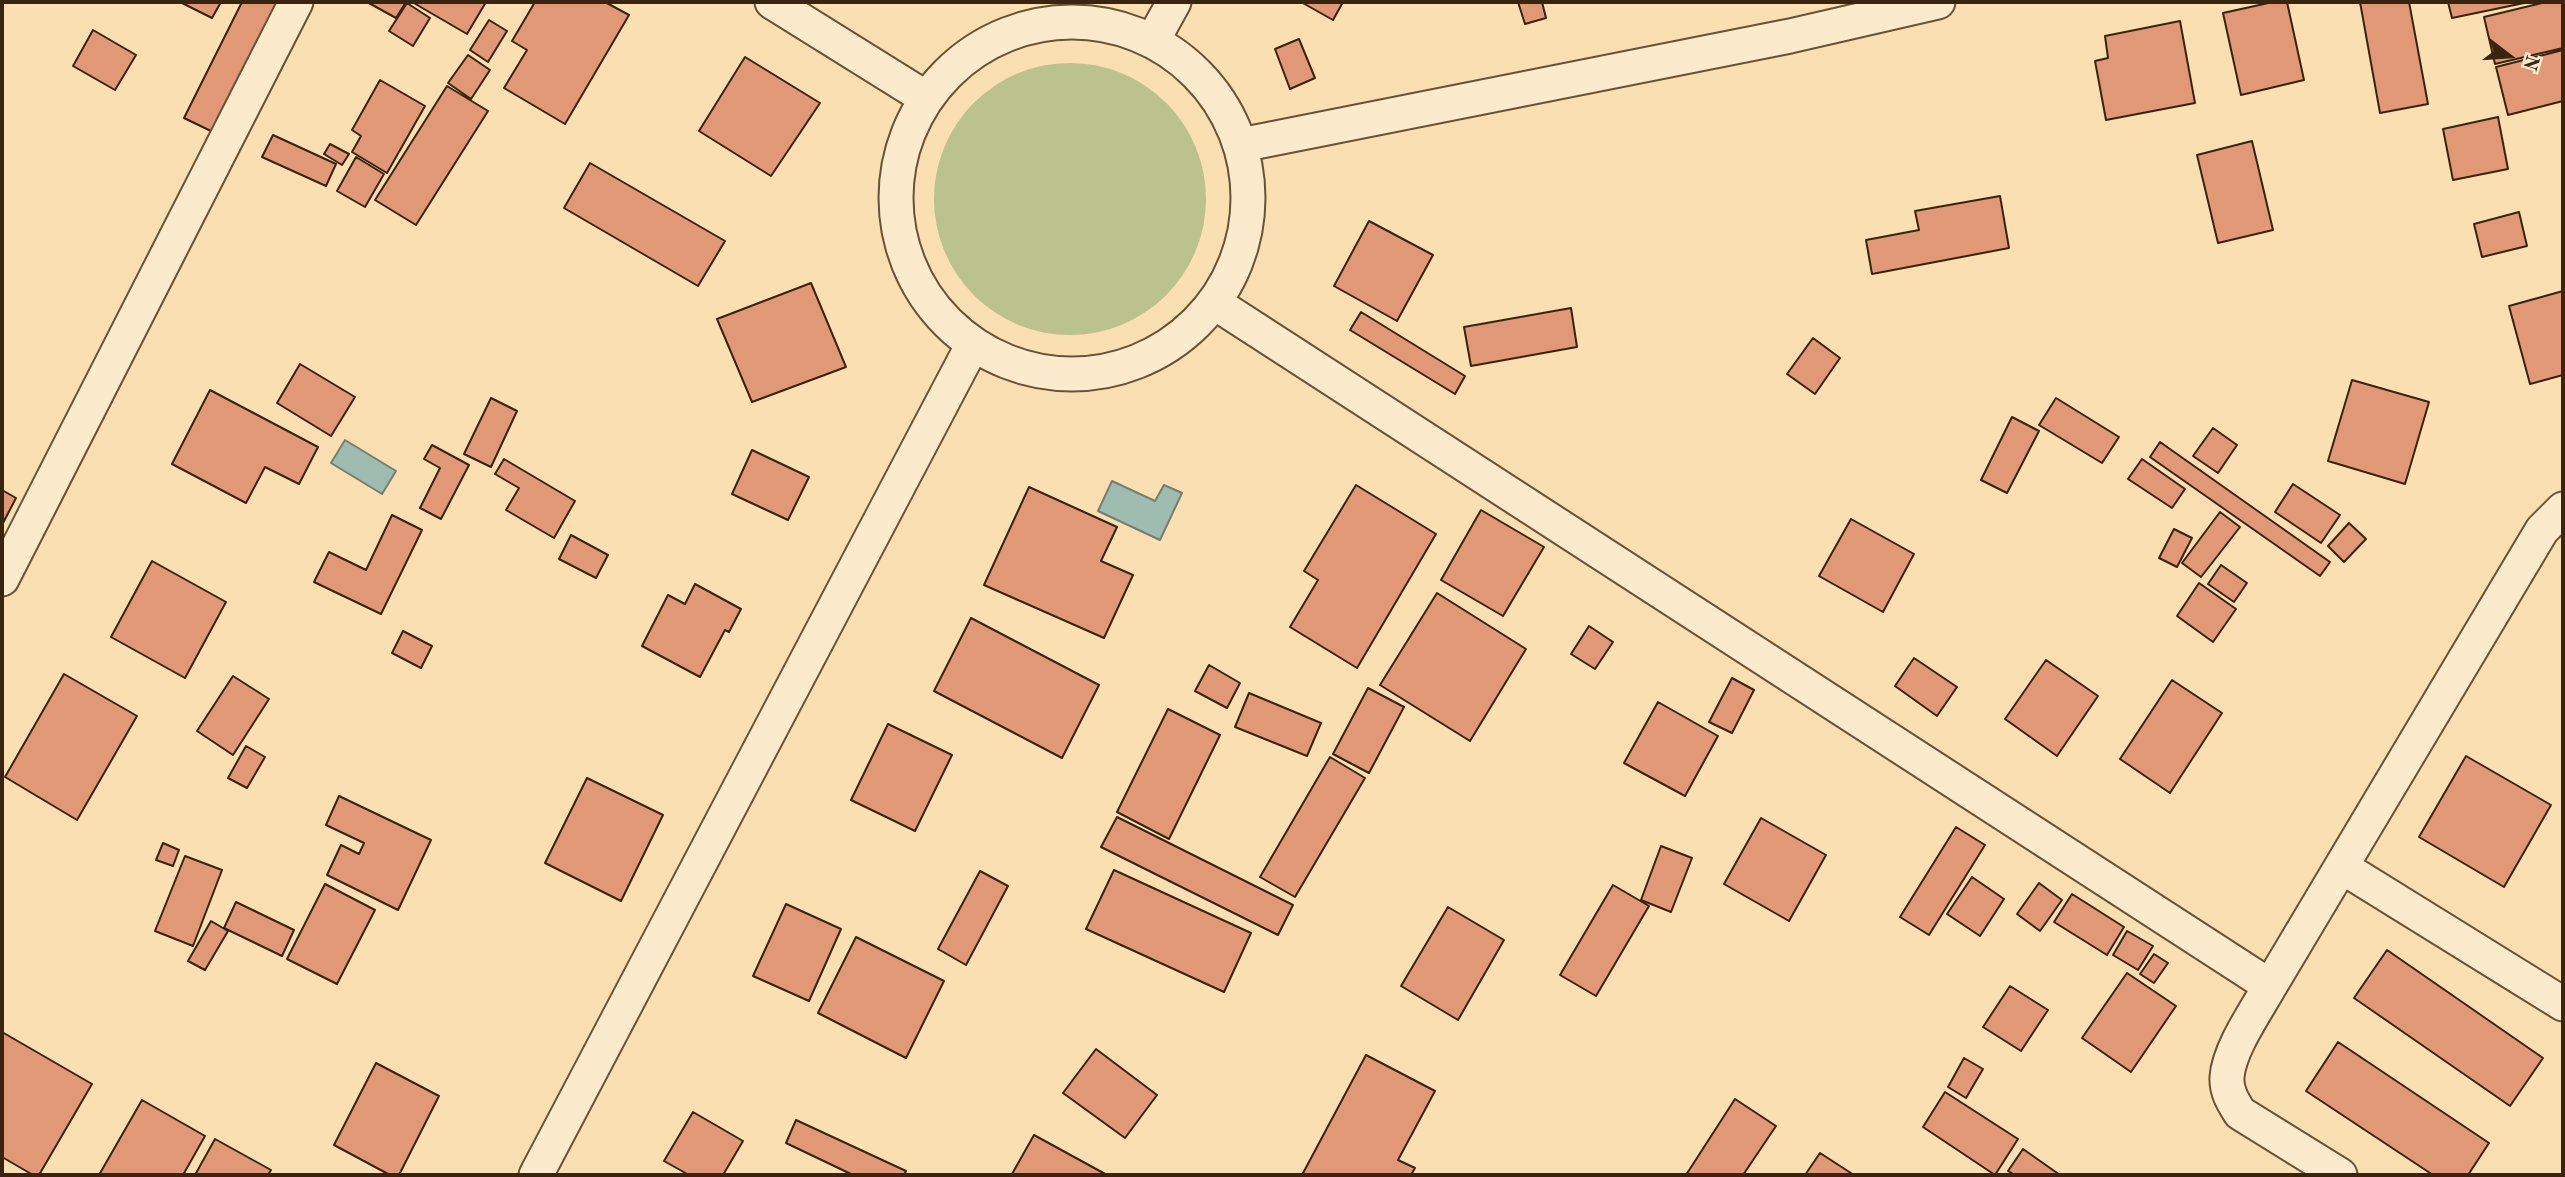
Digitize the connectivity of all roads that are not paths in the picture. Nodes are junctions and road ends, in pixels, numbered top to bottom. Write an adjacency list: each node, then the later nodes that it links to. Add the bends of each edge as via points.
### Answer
1 (296, 2): 11 (street)
2 (772, 2): 6 (street)
3 (1174, 2): 5 (street)
4 (1938, 2): 7 (street, via 1790,36)
5 (1153, 40): 6 (street, via 1093,22 1029,26 971,53); 7 (street, via 1191,67 1221,102)
6 (926, 99): 9 (street, via 898,163 898,232 924,297)
7 (1241, 145): 8 (street, via 1249,199 1240,254)
8 (1215, 303): 9 (street, via 1165,350 1102,374 1034,373); 13 (street)
9 (972, 346): 15 (street)
10 (2563, 509): 12 (street, via 2542,530)
11 (2, 579)
12 (2342, 867): 13 (street); 14 (street)
13 (2270, 986): 16 (street, via 2232,1056 2226,1079 2230,1097 2240,1114)
14 (2563, 1004)
15 (536, 1175)
16 (2340, 1175)

